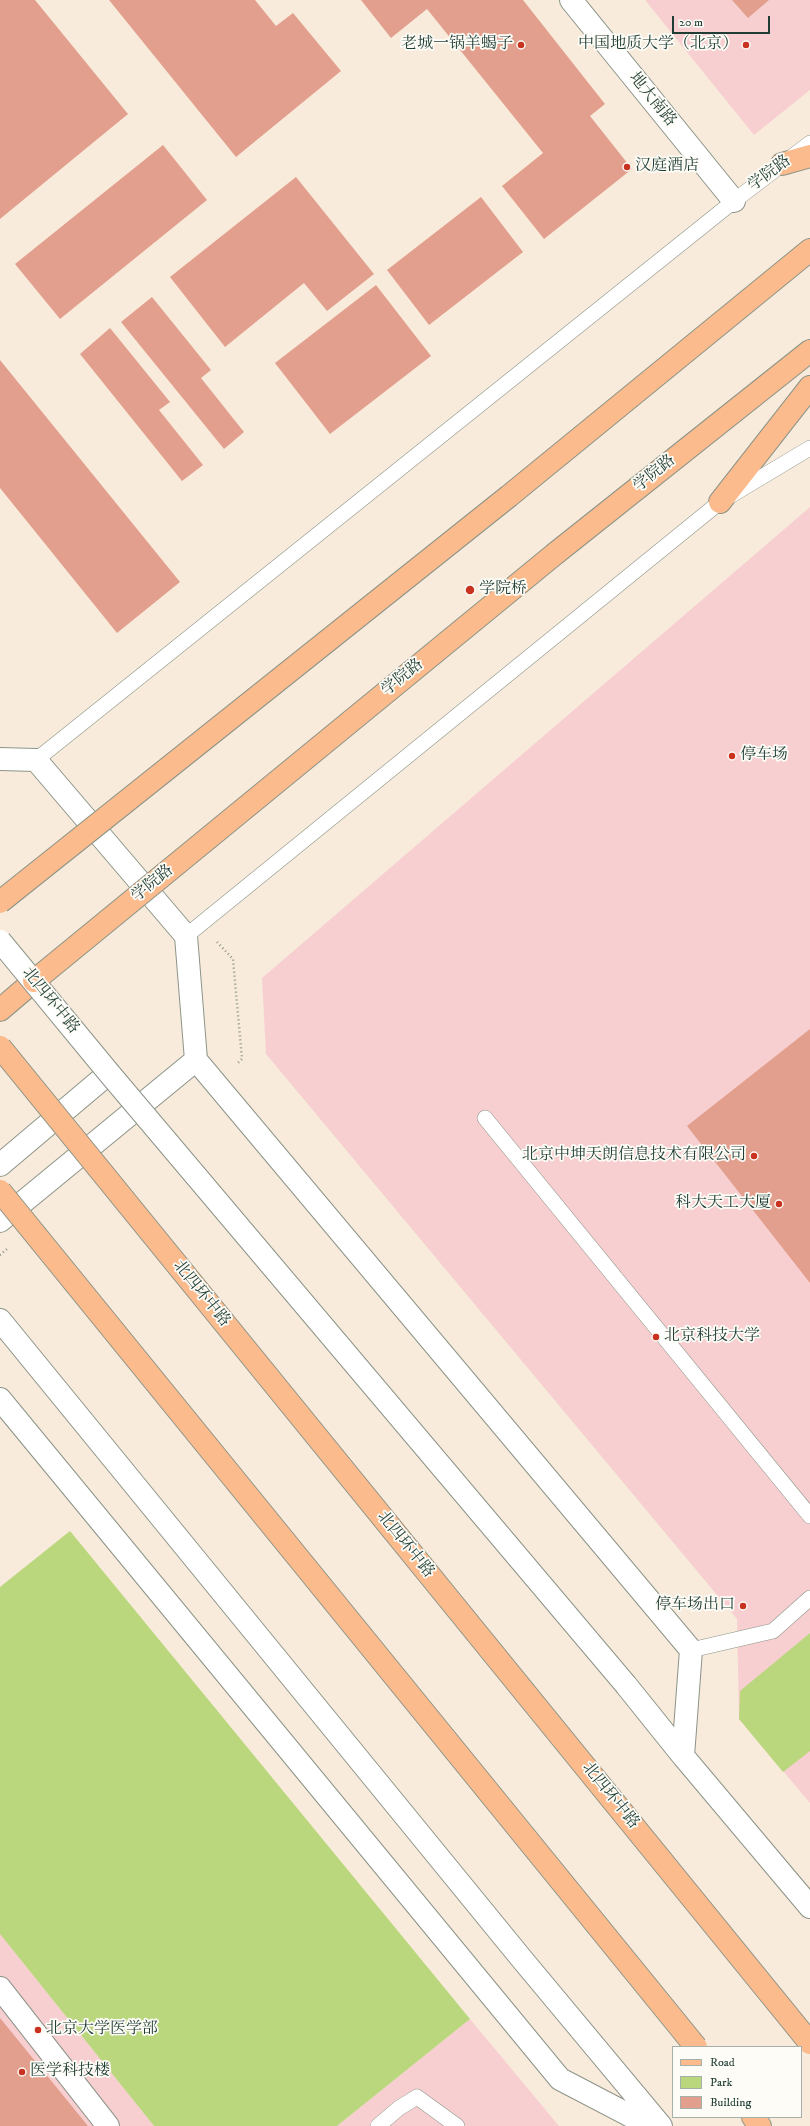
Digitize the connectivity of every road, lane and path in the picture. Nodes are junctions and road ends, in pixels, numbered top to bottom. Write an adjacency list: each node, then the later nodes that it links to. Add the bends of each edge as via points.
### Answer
1 (571, 0): 5 (street, 地大南路)
2 (810, 143): 4 (lane, 学院路)
3 (810, 156): 4 (main road)
4 (782, 164): 5 (lane, 学院路)
5 (734, 201): 12 (lane, 学院路)
6 (810, 250): 13 (main road, bridge, via 509,496)
7 (810, 351): 16 (main road, 学院路, bridge, via 556,553)
8 (810, 388): 10 (main road)
9 (810, 448): 10 (lane)
10 (720, 502): 14 (lane)
11 (0, 759): 12 (street)
12 (36, 760): 14 (street)
13 (0, 902)
14 (194, 930): 19 (street); 21 (path, via 233,959 242,1059)
15 (0, 941): 16 (street, 北四环中路, bridge)
16 (34, 981): 17 (main road, 学院路); 20 (street, 北四环中路, bridge)
17 (0, 1010)
18 (0, 1047): 36 (main road, 北四环中路, bridge)
19 (196, 1060): 21 (street); 25 (street)
20 (109, 1073): 23 (street); 33 (street, 北四环中路, bridge)
21 (215, 1082): 32 (street)
22 (485, 1118): 30 (lane)
23 (0, 1165)
24 (0, 1191): 37 (main road, bridge)
25 (0, 1221)
26 (12, 1245): 27 (path)
27 (0, 1255)
28 (0, 1320): 43 (street)
29 (0, 1398): 42 (street, via 560,2079)
30 (810, 1516)
31 (810, 1598): 32 (lane, via 773,1631)
32 (691, 1650): 33 (street)
33 (684, 1756): 34 (street, 北四环中路)
34 (810, 1907)
35 (0, 1988): 39 (street)
36 (810, 2042)
37 (695, 2046)
38 (754, 2118): 44 (main road)
39 (108, 2126)
40 (378, 2126): 41 (lane, via 417,2097)
41 (457, 2126)
42 (650, 2126)
43 (661, 2126)
44 (760, 2126)

